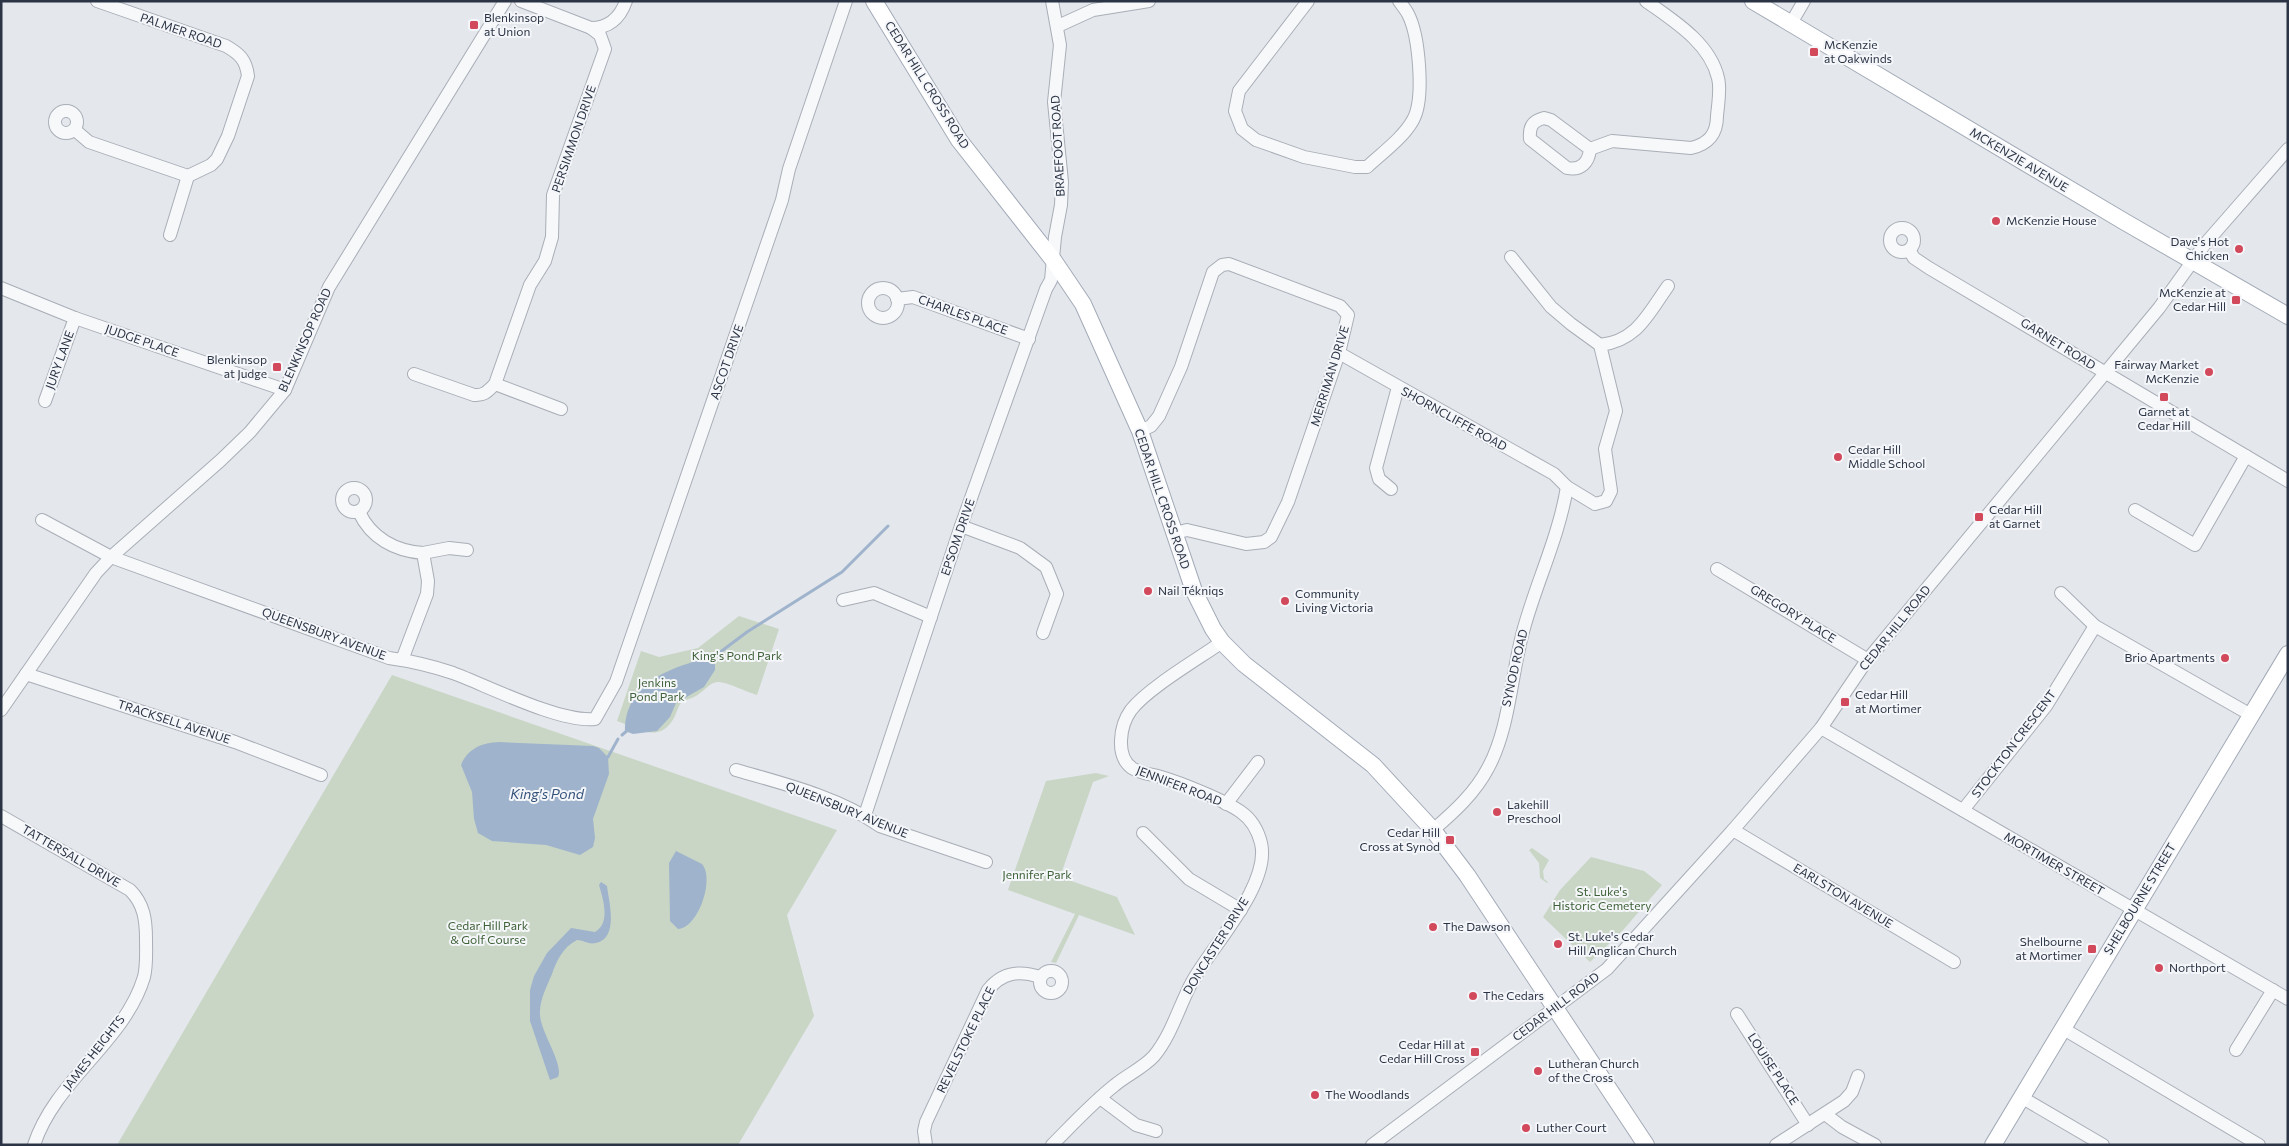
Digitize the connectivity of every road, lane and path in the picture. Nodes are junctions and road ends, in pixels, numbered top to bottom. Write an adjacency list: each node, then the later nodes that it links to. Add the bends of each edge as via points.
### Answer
1 (97, 1): 20 (street, PALMER ROAD, via 226,46 239,54 247,65 248,76 222,151 211,165)
2 (505, 1): 38 (street, BLENKINSOP ROAD, via 329,288)
3 (521, 1): 16 (street)
4 (626, 1): 16 (street, via 617,18 608,26)
5 (846, 1): 67 (street, ASCOT DRIVE, via 779,208 619,673)
6 (874, 1): 24 (main road, CEDAR HILL CROSS ROAD, via 959,140)
7 (1052, 1): 15 (street, BRAEFOOT ROAD)
8 (1149, 1): 15 (street, via 1093,10)
9 (1308, 1): 10 (street, via 1239,91 1235,112 1242,129 1256,140 1304,157 1355,167 1368,167 1402,134 1413,120 1417,108 1419,79 1415,36 1409,14)
10 (1400, 1)
11 (1646, 1): 18 (street, via 1695,39 1709,55 1718,80 1717,122 1712,137 1704,145 1691,148 1612,141)
12 (1752, 1): 14 (main road, MCKENZIE AVENUE)
13 (1804, 1): 14 (street)
14 (1790, 25): 25 (main road, MCKENZIE AVENUE)
15 (1058, 26): 24 (street, BRAEFOOT ROAD, via 1060,45 1054,102 1062,182)
16 (591, 28): 36 (street, PERSIMMON DRIVE, via 600,36 605,49 553,195 552,237 545,261 530,285)
17 (75, 130): 20 (street, via 89,142)
18 (1590, 149): 18 (street, via 1551,120 1535,120 1529,130 1534,143 1567,168 1580,168)
19 (2288, 150): 25 (street, CEDAR HILL ROAD)
20 (188, 176): 21 (street)
21 (170, 235)
22 (1909, 250): 34 (street, GARNET ROAD, via 1914,258)
23 (1511, 258): 32 (street, via 1551,307)
24 (1054, 261): 31 (street, EPSOM DRIVE, via 1051,280); 41 (main road, CEDAR HILL CROSS ROAD, via 1096,329)
25 (2193, 261): 29 (main road, MCKENZIE AVENUE); 34 (street, CEDAR HILL ROAD)
26 (1668, 286): 32 (street, via 1628,337)
27 (1, 288): 30 (street, JUDGE PLACE)
28 (897, 299): 31 (street, CHARLES PLACE, via 913,297)
29 (2288, 316)
30 (75, 318): 38 (street, JUDGE PLACE); 39 (street, JURY LANE)
31 (1029, 338): 49 (street, EPSOM DRIVE)
32 (1600, 345): 44 (street, SHORNCLIFFE ROAD, via 1616,412 1605,449 1612,491 1606,501 1595,504)
33 (1340, 352): 37 (street, SHORNCLIFFE ROAD); 41 (street, MERRIMAN DRIVE, via 1348,315 1340,306 1229,264 1222,265 1213,272 1181,367 1159,416 1151,426); 50 (street, MERRIMAN DRIVE, via 1288,502 1271,537 1264,542 1246,544 1187,530)
34 (2105, 373): 42 (street, GARNET ROAD); 63 (street, CEDAR HILL ROAD)
35 (414, 374): 36 (street, via 481,396)
36 (495, 384): 40 (street)
37 (1398, 387): 44 (street, SHORNCLIFFE ROAD, via 1554,474); 45 (street, via 1376,468 1379,479)
38 (285, 390): 53 (street, BLENKINSOP ROAD, via 233,449)
39 (45, 401)
40 (561, 409)
41 (1140, 431): 50 (main road, CEDAR HILL CROSS ROAD)
42 (2246, 456): 43 (street, GARNET ROAD); 46 (street, via 2195,545)
43 (2288, 481)
44 (1567, 487): 76 (street, SYNOD ROAD, via 1563,514 1524,627 1498,748 1479,783)
45 (1391, 489)
46 (2135, 510)
47 (359, 512): 52 (street, via 364,522 385,543)
48 (42, 520): 53 (street, QUEENSBURY AVENUE)
49 (961, 526): 57 (street, EPSOM DRIVE); 59 (street, via 1020,548 1046,567 1057,594)
50 (1175, 533): 60 (main road, CEDAR HILL CROSS ROAD, via 1199,603)
51 (467, 550): 52 (street, via 449,548)
52 (423, 553): 62 (street, via 428,581 426,594)
53 (111, 557): 62 (street, QUEENSBURY AVENUE); 64 (street, BLENKINSOP ROAD)
54 (1717, 569): 63 (street, GREGORY PLACE)
55 (2061, 593): 58 (street)
56 (843, 600): 57 (street, via 874,593)
57 (931, 617): 74 (street, EPSOM DRIVE)
58 (2095, 626): 66 (street); 73 (street, STOCKTON CRESCENT, via 2046,706)
59 (1043, 633)
60 (1222, 642): 72 (street, JENNIFER ROAD, via 1130,710 1124,722 1121,746 1127,763 1133,769); 76 (main road, CEDAR HILL CROSS ROAD, via 1244,664 1373,765)
61 (2288, 654): 66 (main road, SHELBOURNE STREET)
62 (402, 660): 67 (street, QUEENSBURY AVENUE, via 432,666 536,706 585,720)
63 (1868, 660): 68 (street, CEDAR HILL ROAD)
64 (26, 674): 65 (street, BLENKINSOP ROAD); 71 (street, TRACKSELL AVENUE, via 235,742)
65 (1, 710)
66 (2251, 715): 83 (main road, SHELBOURNE STREET)
67 (595, 718)
68 (1821, 728): 73 (street, MORTIMER STREET); 77 (street, CEDAR HILL ROAD)
69 (1258, 762): 72 (street)
70 (736, 770): 74 (street, QUEENSBURY AVENUE, via 790,786)
71 (321, 775)
72 (1226, 804): 79 (street, JENNIFER ROAD, via 1249,820)
73 (1963, 810): 83 (street, MORTIMER STREET)
74 (865, 815): 80 (street, QUEENSBURY AVENUE, via 880,826)
75 (1, 816): 81 (street, TATTERSALL DRIVE, via 130,890)
76 (1433, 830): 88 (main road, CEDAR HILL CROSS ROAD, via 1467,875)
77 (1733, 830): 84 (street, EARLSTON AVENUE); 88 (street, CEDAR HILL ROAD, via 1607,969)
78 (1143, 833): 82 (street, via 1190,880)
79 (1261, 845): 82 (street, DONCASTER DRIVE, via 1257,875)
80 (986, 862)
81 (140, 899): 98 (street, JAMES HEIGHTS, via 146,939 144,975 139,990 107,1040 52,1106)
82 (1241, 910): 94 (street, DONCASTER DRIVE, via 1193,980 1172,1027 1153,1057)
83 (2134, 910): 86 (street, MORTIMER STREET); 90 (main road, SHELBOURNE STREET)
84 (1954, 962)
85 (1040, 977): 99 (street, REVELSTOKE PLACE, via 1014,972 994,981 926,1122)
86 (2273, 990): 87 (street, MORTIMER STREET); 91 (street)
87 (2288, 999)
88 (1556, 1009): 101 (street, CEDAR HILL ROAD); 102 (main road, CEDAR HILL CROSS ROAD)
89 (1737, 1014): 96 (street, LOUISE PLACE)
90 (2062, 1028): 93 (main road, SHELBOURNE STREET); 107 (street)
91 (2236, 1050)
92 (1858, 1076): 95 (street, via 1844,1102)
93 (2021, 1097): 105 (main road, SHELBOURNE STREET); 106 (street)
94 (1100, 1098): 97 (street, via 1136,1125); 100 (street, DONCASTER DRIVE)
95 (1825, 1114): 96 (street); 104 (street)
96 (1808, 1124): 103 (street)
97 (1156, 1131)
98 (34, 1145)
99 (926, 1145)
100 (1052, 1145)
101 (1372, 1145)
102 (1646, 1145)
103 (1776, 1145)
104 (1875, 1145)
105 (1993, 1145)
106 (2103, 1145)
107 (2259, 1145)

